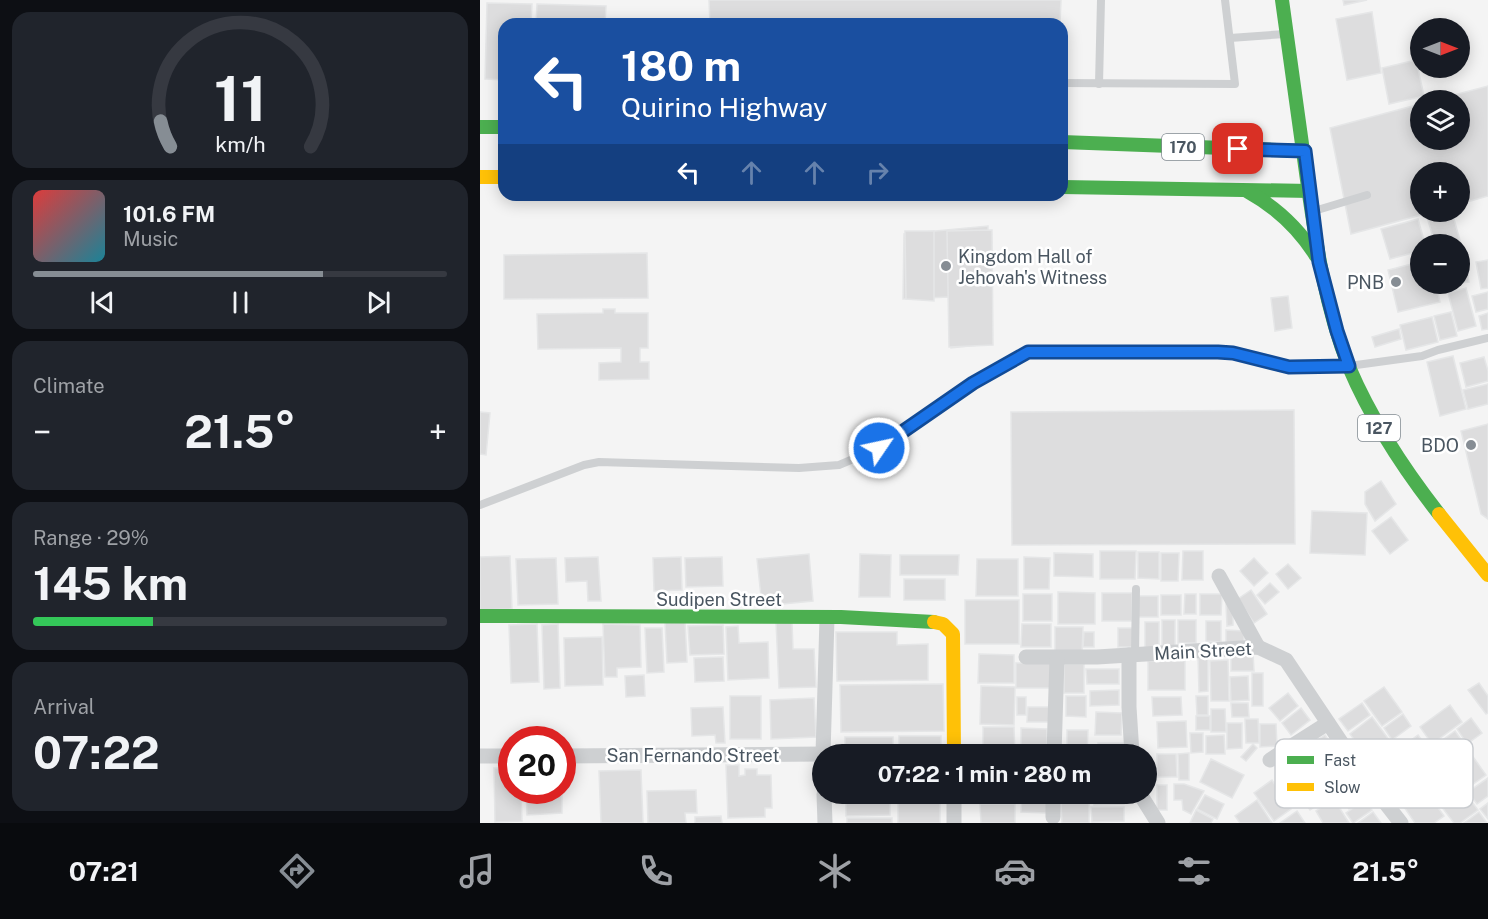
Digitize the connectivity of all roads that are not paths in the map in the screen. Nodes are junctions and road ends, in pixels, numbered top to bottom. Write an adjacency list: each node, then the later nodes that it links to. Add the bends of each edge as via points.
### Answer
1 (1101, 0): 7 (lane)
2 (1225, 0): 5 (lane)
3 (1282, 0): 4 (main road, 127)
4 (1287, 34): 5 (lane); 11 (main road, 127)
5 (1230, 38): 7 (lane, via 1235,84)
6 (1068, 83): 7 (lane)
7 (1099, 84)
8 (480, 127): 9 (main road)
9 (498, 127)
10 (1068, 142): 11 (main road, 170)
11 (1305, 151): 16 (main road, 127)
12 (480, 177): 13 (main road)
13 (498, 177)
14 (1068, 187): 15 (main road)
15 (1247, 191): 16 (main road); 19 (main road, via 1289,220)
16 (1310, 191): 18 (main road, 127)
17 (1367, 195): 18 (lane)
18 (1312, 211): 19 (main road, 127)
19 (1319, 262): 21 (main road, 127)
20 (1488, 338): 21 (lane, via 1422,356)
21 (1349, 366): 22 (lane, via 1289,367 1218,352 1028,352 973,383 879,448 839,465 799,468 599,462); 24 (main road, 127, via 1392,450)
22 (480, 505)
23 (1488, 552): 24 (main road)
24 (1473, 555): 25 (main road, 127)
25 (1488, 575)
26 (1219, 576): 30 (street)
27 (1136, 589): 31 (lane)
28 (480, 616): 29 (main road, Sudipen Street)
29 (827, 618): 37 (street); 38 (main road, Sudipen Street, via 943,624 953,634)
30 (1258, 647): 31 (street, Main Street); 34 (street, Main Street, via 1286,660)
31 (1132, 655): 33 (street, Main Street); 40 (street)
32 (1026, 657): 33 (street, Main Street)
33 (1057, 658): 39 (street)
34 (1328, 723): 35 (street); 36 (street, Main Street)
35 (1303, 739)
36 (1339, 739)
37 (823, 744)
38 (954, 744)
39 (1054, 744)
40 (1131, 744)
41 (812, 754): 44 (street, San Fernando Street)
42 (480, 756): 43 (street)
43 (498, 756)
44 (576, 756)
45 (1275, 757): 46 (street)
46 (1270, 760)
47 (824, 804): 53 (street)
48 (954, 804): 54 (street)
49 (1053, 804): 52 (street)
50 (1146, 804): 55 (street)
51 (1389, 808): 56 (street, Main Street)
52 (1053, 817)
53 (825, 823)
54 (954, 823)
55 (1158, 823)
56 (1401, 823)

